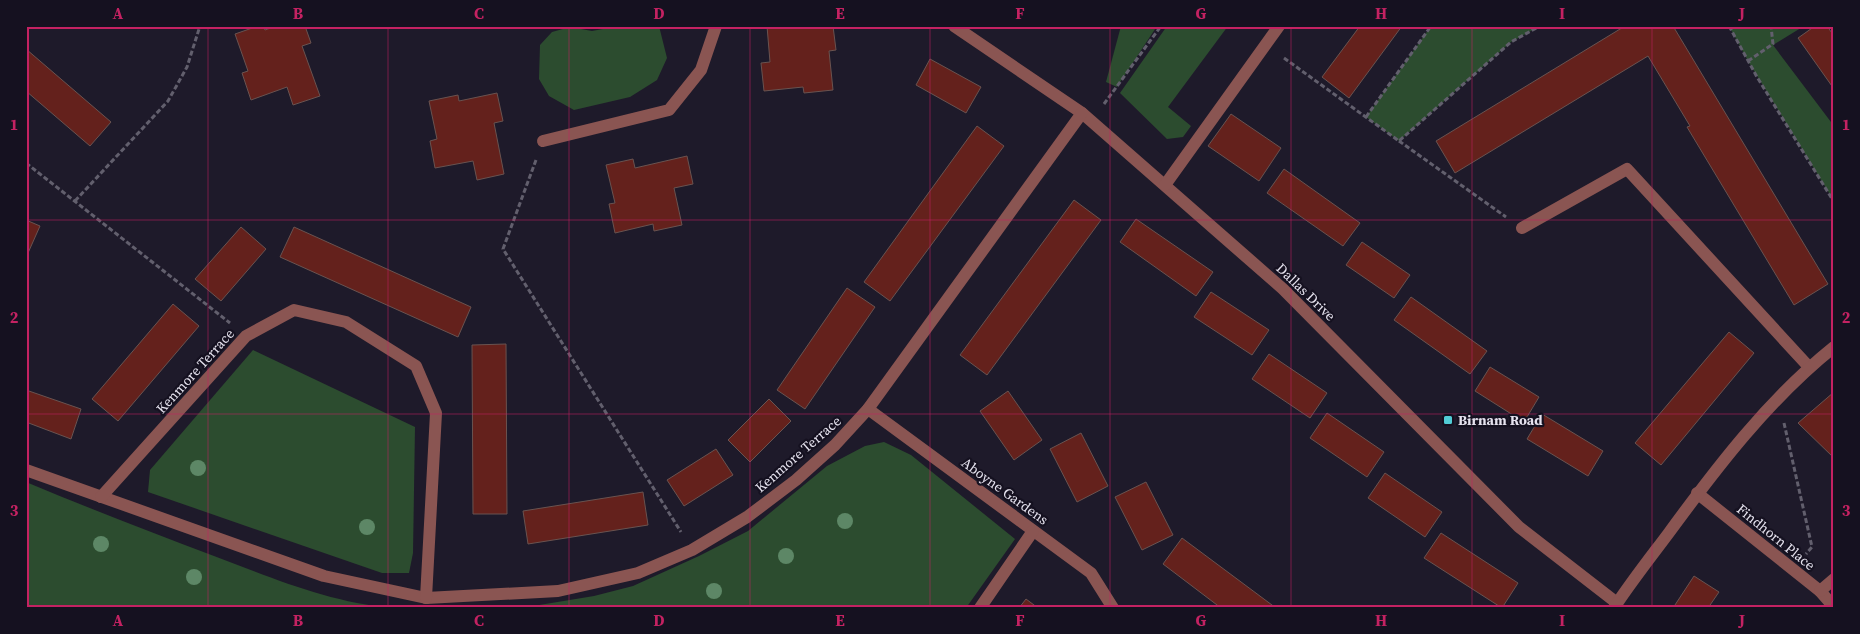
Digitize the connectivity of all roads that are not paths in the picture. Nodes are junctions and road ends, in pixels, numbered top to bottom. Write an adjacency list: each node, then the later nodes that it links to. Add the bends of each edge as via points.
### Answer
1 (716, 26): 5 (street, via 701,70 669,110)
2 (954, 26): 4 (street, Dallas Drive)
3 (1278, 26): 6 (street)
4 (1087, 117): 6 (street, Dallas Drive); 10 (street, Kenmore Terrace)
5 (542, 141)
6 (1165, 185): 18 (street, Dallas Drive, via 1283,288 1519,527)
7 (1522, 228): 9 (street, via 1626,169)
8 (1834, 347): 9 (street)
9 (1809, 367): 12 (street, via 1778,398)
10 (868, 409): 14 (street, Aboyne Gardens); 17 (street, Kenmore Terrace, via 835,446 747,517 692,550 638,574 558,591)
11 (26, 470): 13 (street, Kenmore Terrace)
12 (1697, 493): 16 (street, Findhorn Place); 18 (street)
13 (101, 497): 17 (street, Kenmore Terrace, via 324,576); 17 (street, Kenmore Terrace, via 246,336 294,310 346,322 416,366 436,412)
14 (1033, 531): 20 (street); 21 (street, Aboyne Gardens, via 1091,573)
15 (1834, 579): 16 (street)
16 (1820, 591): 19 (street, Findhorn Place)
17 (426, 598)
18 (1616, 605)
19 (1834, 607)
20 (980, 608)
21 (1113, 608)

